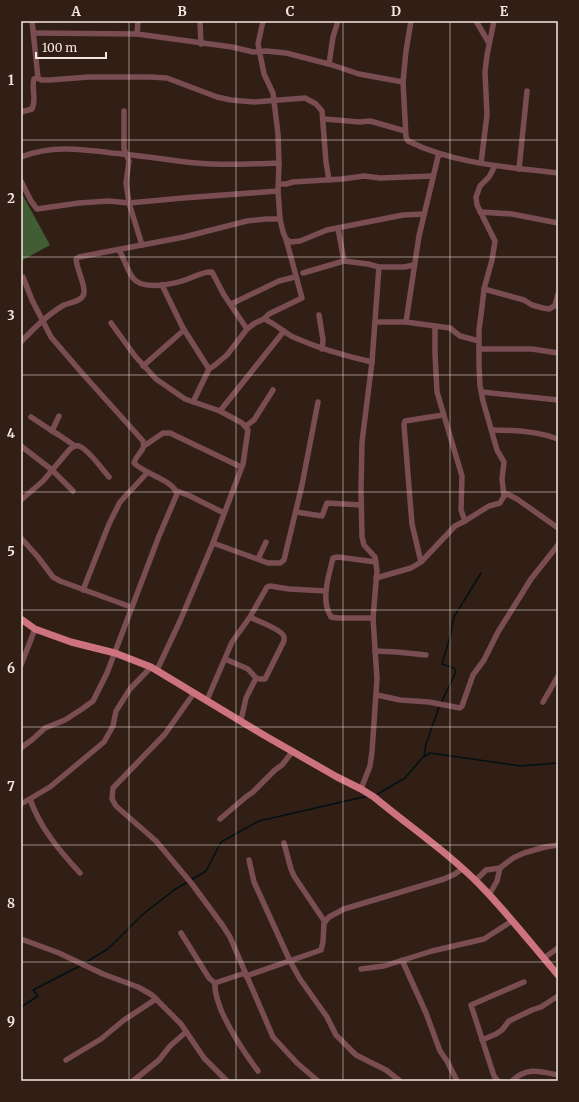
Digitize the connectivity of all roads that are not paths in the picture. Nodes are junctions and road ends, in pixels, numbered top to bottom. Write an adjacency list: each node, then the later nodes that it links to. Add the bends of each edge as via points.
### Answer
1 (32, 21): 9 (street)
2 (138, 21): 10 (street)
3 (200, 21): 12 (street)
4 (263, 21): 13 (street, via 258,44)
5 (338, 21): 14 (street, via 332,37)
6 (411, 21): 16 (street)
7 (476, 21): 11 (street)
8 (494, 21): 11 (street)
9 (34, 33): 10 (street); 15 (street)
10 (137, 34): 12 (street)
11 (489, 43): 27 (street, via 485,72 487,115)
12 (201, 44): 13 (street)
13 (260, 51): 14 (street, via 286,53); 18 (street, via 264,74)
14 (329, 64): 16 (street, via 359,74)
15 (38, 78): 18 (street, via 167,78 217,97 254,102); 20 (street, via 34,79 33,83 32,109)
16 (403, 82): 22 (street)
17 (527, 91): 29 (street)
18 (274, 101): 21 (street, via 305,98 311,100 320,107); 26 (street)
19 (124, 111): 23 (street)
20 (21, 112)
21 (324, 119): 22 (street, via 370,122); 32 (street)
22 (405, 131): 24 (street, via 408,141)
23 (126, 154): 25 (street, via 64,148 43,150); 26 (street, via 206,164); 36 (street, via 129,161 126,183)
24 (440, 155): 27 (street); 31 (street)
25 (21, 157)
26 (279, 162): 34 (street)
27 (481, 164): 28 (street)
28 (495, 166): 29 (street); 37 (street, via 478,189 476,197)
29 (519, 169): 30 (street)
30 (558, 173)
31 (433, 176): 32 (street, via 364,176); 38 (street)
32 (329, 180): 34 (street)
33 (21, 181): 36 (street, via 38,209 109,201)
34 (279, 184): 35 (street)
35 (278, 191): 36 (street); 39 (street)
36 (129, 203): 43 (street)
37 (480, 212): 40 (street, via 512,214); 52 (street, via 495,241)
38 (424, 214): 41 (street, via 403,215); 46 (street)
39 (280, 219): 42 (street); 43 (street, via 247,222)
40 (558, 223)
41 (338, 228): 42 (street, via 300,241 291,242); 45 (street)
42 (286, 239): 50 (street)
43 (142, 245): 44 (street)
44 (120, 250): 51 (street, via 132,278 139,284); 58 (street, via 78,257 76,259 85,290 84,295)
45 (344, 261): 47 (street); 48 (street)
46 (414, 265): 47 (street); 61 (street)
47 (379, 267): 60 (street)
48 (303, 273)
49 (23, 277): 58 (street)
50 (295, 277): 54 (street, via 279,281); 57 (street, via 302,298 268,314)
51 (162, 285): 54 (street, via 203,272 212,272); 64 (street)
52 (484, 290): 55 (street, via 524,300 543,308 549,309); 67 (street)
53 (558, 294): 55 (street)
54 (231, 304): 63 (street)
55 (556, 305)
56 (319, 316): 68 (street)
57 (264, 319): 63 (street); 65 (street)
58 (42, 321): 66 (street); 89 (street, via 51,337 143,441)
59 (110, 322): 72 (street)
60 (375, 322): 61 (street); 71 (street)
61 (406, 322): 62 (street)
62 (435, 326): 67 (street, via 450,328 460,336); 80 (street, via 437,392)
63 (247, 329): 73 (street, via 227,355)
64 (184, 330): 72 (street); 73 (street)
65 (284, 331): 68 (street); 79 (street)
66 (21, 341)
67 (479, 341): 69 (street)
68 (322, 348): 71 (street)
69 (479, 350): 70 (street, via 532,349); 75 (street)
70 (558, 353)
71 (372, 362): 98 (street, via 362,442)
72 (143, 366): 77 (street, via 156,379)
73 (209, 369): 77 (street)
74 (273, 390): 83 (street, via 254,420)
75 (482, 392): 76 (street); 84 (street, via 482,401)
76 (558, 400)
77 (193, 402): 79 (street)
78 (318, 402): 99 (street)
79 (220, 411): 83 (street)
80 (443, 415): 101 (street, via 462,476 461,510); 109 (street, via 405,421 404,425 412,524)
81 (31, 416): 85 (street)
82 (59, 416): 85 (street)
83 (246, 426): 90 (street, via 248,430)
84 (492, 430): 86 (street, via 545,434); 96 (street, via 504,462)
85 (52, 431): 88 (street)
86 (558, 439)
87 (21, 446): 91 (street)
88 (75, 446): 91 (street); 93 (street, via 80,446 87,452)
89 (144, 446): 90 (street, via 163,433 170,433); 92 (street, via 134,463)
90 (241, 467): 100 (street)
91 (52, 470): 94 (street); 97 (street)
92 (148, 473): 95 (street, via 165,480); 111 (street, via 120,502)
93 (109, 477)
94 (73, 491)
95 (177, 491): 100 (street); 113 (street, via 176,499)
96 (504, 496): 101 (street, via 500,503 489,506); 102 (street, via 507,494 517,499)
97 (21, 500)
98 (361, 505): 99 (street, via 327,503 322,516); 108 (street, via 364,545 373,554)
99 (296, 512): 107 (street, via 284,560 280,564 274,564)
100 (224, 513): 105 (street)
101 (465, 521): 109 (street, via 455,526)
102 (558, 528)
103 (21, 538): 111 (street, via 53,577)
104 (266, 542): 107 (street)
105 (213, 543): 107 (street); 123 (street, via 180,621)
106 (558, 546): 127 (street, via 531,579 498,632 473,675 460,708)
107 (258, 560)
108 (376, 562): 110 (street); 112 (street, via 338,556 333,558)
109 (421, 562): 110 (street, via 411,568)
110 (376, 578): 115 (street)
111 (83, 590): 113 (street)
112 (326, 591): 114 (street, via 267,587); 115 (street, via 327,608 331,617)
113 (131, 607): 119 (street)
114 (250, 617): 121 (street, via 232,642); 125 (street, via 279,631 284,638 265,678)
115 (373, 618): 118 (street)
116 (21, 619): 117 (main road)
117 (35, 629): 119 (main road, via 71,642); 122 (street)
118 (375, 651): 120 (street); 127 (street)
119 (115, 653): 123 (main road); 131 (street, via 93,701 65,720 45,728)
120 (426, 655)
121 (225, 659): 125 (street, via 248,669); 128 (street)
122 (21, 665)
123 (154, 668): 126 (main road); 134 (street, via 130,689 116,711 113,726 104,742 50,787)
124 (558, 676): 129 (street)
125 (256, 678): 130 (street, via 246,698)
126 (194, 693): 128 (main road); 154 (street, via 165,734 112,788 111,795 116,806 156,841 187,877 230,937)
127 (377, 695): 133 (street, via 370,766)
128 (207, 700): 130 (main road)
129 (543, 702)
130 (241, 720): 132 (main road)
131 (21, 748)
132 (293, 751): 133 (main road); 136 (street, via 282,765)
133 (361, 789): 141 (main road)
134 (30, 799): 135 (street); 142 (street, via 45,831)
135 (21, 804)
136 (220, 819)
137 (284, 843): 146 (street, via 294,876)
138 (558, 845): 140 (street, via 524,852)
139 (249, 860): 152 (street, via 254,882)
140 (500, 868): 143 (street, via 486,870); 144 (street, via 497,882)
141 (462, 869): 143 (main road); 146 (street, via 444,878 344,909)
142 (80, 873)
143 (475, 881): 144 (main road)
144 (489, 894): 145 (main road)
145 (512, 921): 150 (main road); 151 (street, via 484,939)
146 (325, 922): 152 (street, via 321,950)
147 (181, 933): 157 (street, via 209,978)
148 (21, 940): 159 (street, via 59,953 138,987)
149 (558, 948): 150 (street)
150 (544, 958): 155 (main road)
151 (402, 960): 153 (street, via 384,966); 169 (street, via 440,1051)
152 (290, 961): 154 (street); 168 (street, via 336,1035 356,1055 386,1070)
153 (361, 969)
154 (245, 975): 157 (street); 167 (street, via 273,1037)
155 (558, 975)
156 (524, 982): 161 (street, via 471,1005)
157 (215, 983): 163 (street, via 215,994 229,1029)
158 (558, 996): 161 (street, via 541,1007 509,1021 502,1030)
159 (156, 999): 160 (street); 162 (street, via 92,1045)
160 (186, 1032): 165 (street, via 159,1060); 166 (street, via 204,1058)
161 (482, 1040): 170 (street)
162 (66, 1060)
163 (258, 1071)
164 (558, 1075): 171 (street, via 526,1071)
165 (133, 1081)
166 (227, 1081)
167 (318, 1081)
168 (400, 1081)
169 (457, 1081)
170 (498, 1081)
171 (512, 1081)

